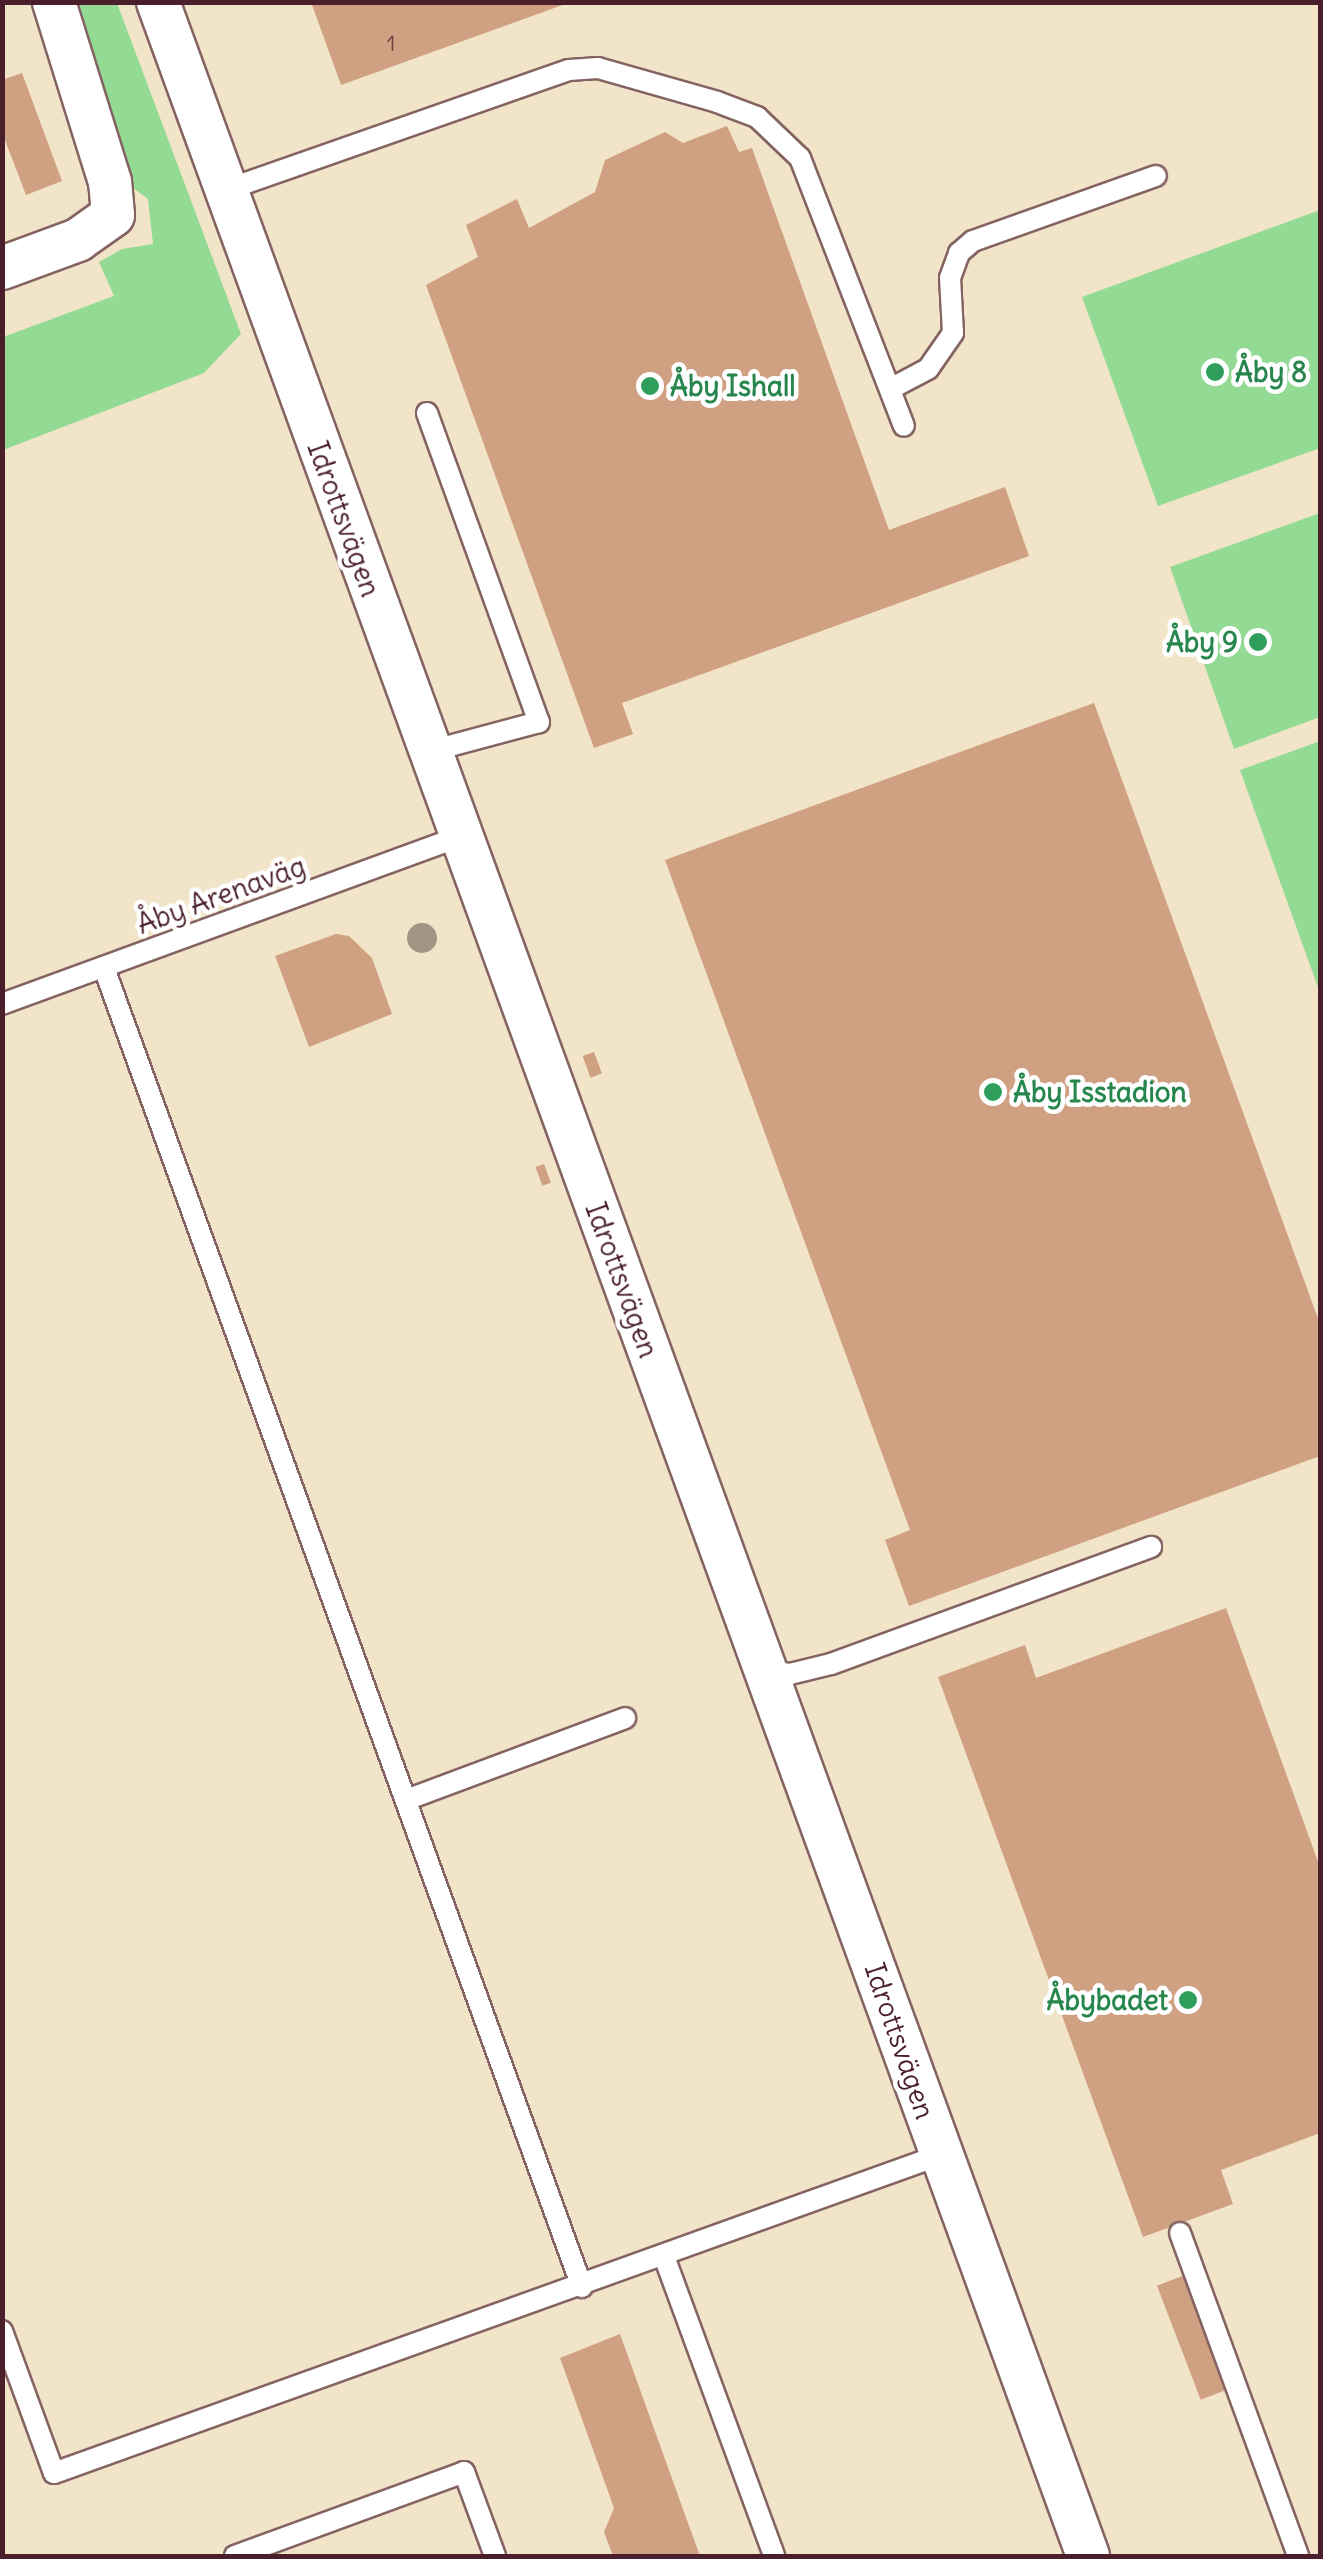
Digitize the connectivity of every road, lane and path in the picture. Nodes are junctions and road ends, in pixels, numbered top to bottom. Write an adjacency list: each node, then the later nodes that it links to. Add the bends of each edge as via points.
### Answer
1 (54, 2): 5 (street, via 114,196 112,215 78,240)
2 (158, 2): 4 (street, Idrottsvägen)
3 (1156, 176): 6 (lane, via 973,241 959,253 950,278 954,334 928,368)
4 (226, 190): 6 (lane, via 569,70 639,78 757,117 800,158); 9 (street, Idrottsvägen)
5 (2, 268)
6 (890, 389): 8 (lane)
7 (427, 413): 9 (lane, via 539,722)
8 (904, 426)
9 (428, 752): 10 (street, Idrottsvägen)
10 (458, 837): 11 (lane, Åby Arenaväg); 14 (street, Idrottsvägen)
11 (104, 968): 12 (lane, Åby Arenaväg); 16 (lane)
12 (2, 1004)
13 (1152, 1547): 14 (lane, via 831,1664 790,1674)
14 (765, 1671): 17 (street, Idrottsvägen)
15 (624, 1718): 16 (lane)
16 (406, 1800): 20 (lane)
17 (940, 2156): 19 (lane); 25 (street, Idrottsvägen)
18 (1180, 2232): 26 (lane)
19 (665, 2259): 20 (lane); 24 (lane)
20 (582, 2288): 21 (lane, via 54,2472)
21 (2, 2331)
22 (235, 2556): 23 (lane, via 464,2472)
23 (496, 2556)
24 (774, 2556)
25 (1088, 2556)
26 (1298, 2556)

